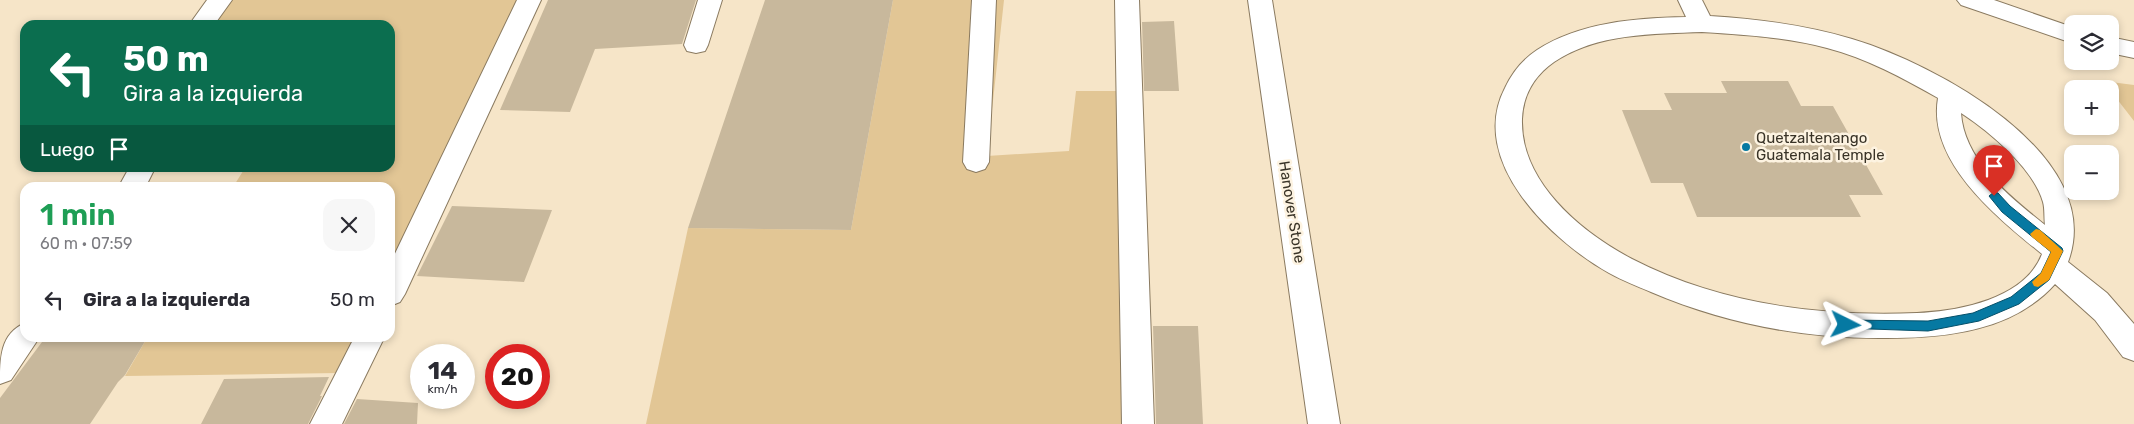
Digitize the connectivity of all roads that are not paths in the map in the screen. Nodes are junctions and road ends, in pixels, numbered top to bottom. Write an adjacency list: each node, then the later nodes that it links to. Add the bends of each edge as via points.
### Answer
1 (220, 0): 10 (street)
2 (529, 0): 20 (street)
3 (541, 0): 18 (street)
4 (710, 0): 13 (street)
5 (984, 0): 17 (street)
6 (1127, 0): 26 (street)
7 (1260, 0): 27 (street, Hanover Stone)
8 (1690, 0): 11 (street)
9 (1969, 0): 12 (street)
10 (206, 20)
11 (1702, 24): 16 (street, via 1765,28 1843,44 1883,58); 19 (street, via 1614,30 1582,38 1551,52 1527,72 1513,96 1507,123 1510,147 1520,172 1540,200 1573,234 1619,265 1676,291 1738,311 1800,322 1928,326 1974,318 2015,300 2045,277)
12 (2064, 32)
13 (696, 45)
14 (2119, 47): 15 (street)
15 (2134, 50)
16 (1951, 93): 19 (street, via 1948,119 1967,162 1982,183); 19 (street, via 2008,136 2039,169 2057,202 2060,228)
17 (976, 162)
18 (433, 233)
19 (2054, 258): 23 (street, via 2100,304)
20 (395, 283)
21 (21, 342): 24 (street)
22 (367, 342): 25 (street)
23 (2134, 348)
24 (0, 371)
25 (326, 424)
26 (1138, 424)
27 (1324, 424)

